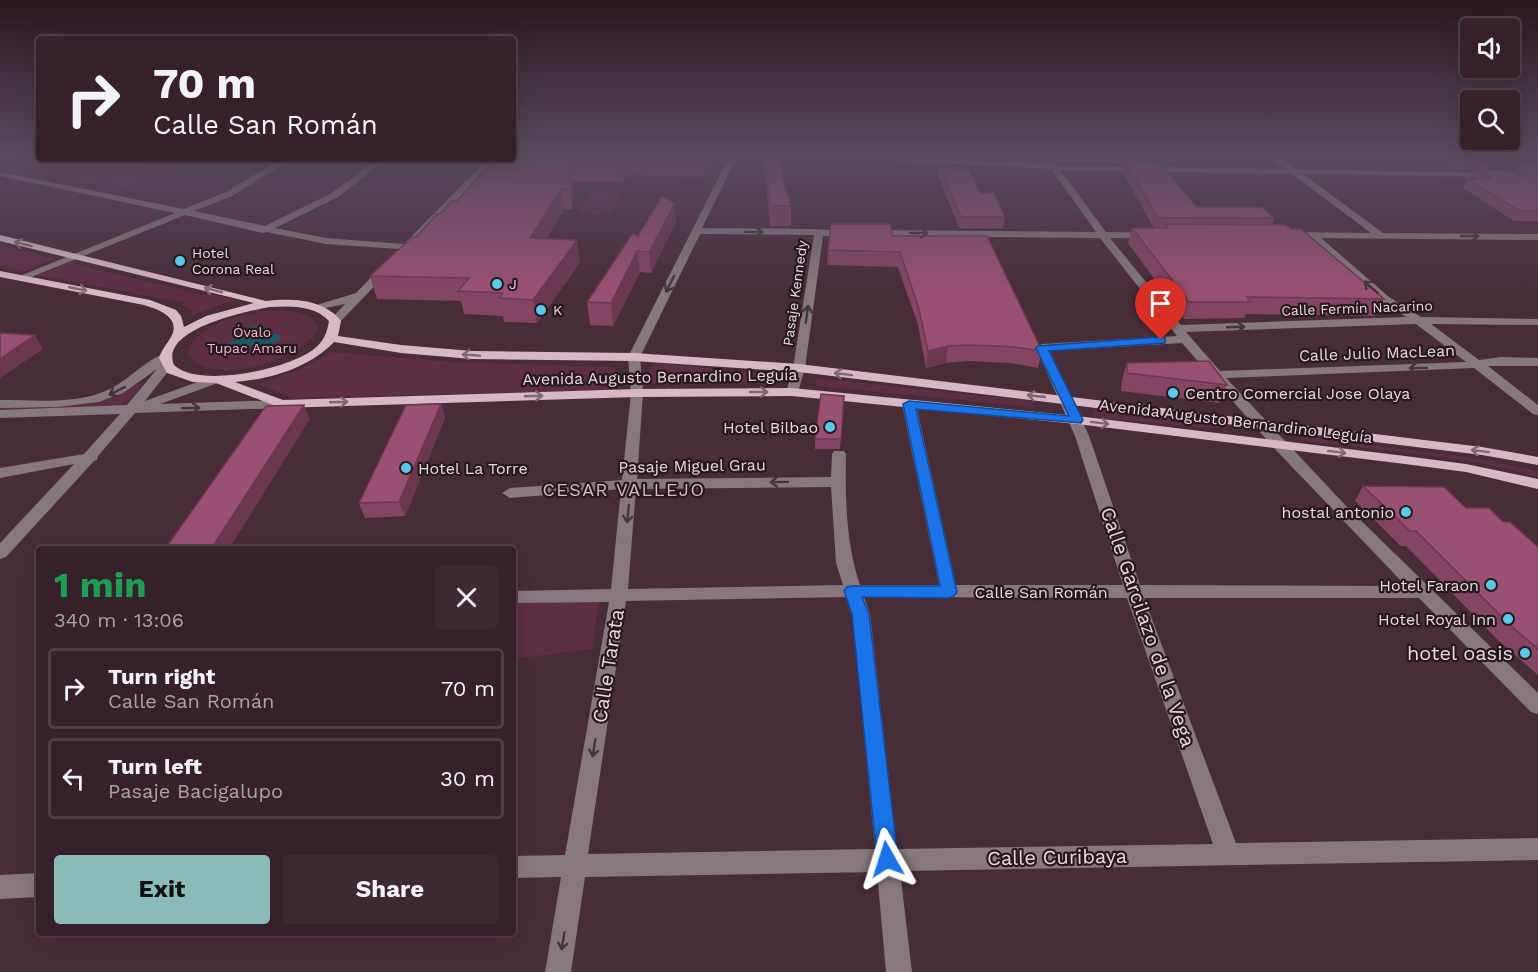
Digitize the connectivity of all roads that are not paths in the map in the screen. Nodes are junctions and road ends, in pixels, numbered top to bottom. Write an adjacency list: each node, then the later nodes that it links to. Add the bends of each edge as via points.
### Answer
1 (127, 200): 8 (street)
2 (211, 200): 8 (street)
3 (324, 200): 9 (street)
4 (452, 200): 19 (street)
5 (711, 200): 10 (street)
6 (1078, 200): 12 (street)
7 (1333, 200): 16 (street)
8 (183, 212): 9 (street); 20 (street)
9 (263, 230): 19 (street, via 326,241)
10 (696, 231): 11 (street, one-way to 11); 33 (street, one-way to 33)
11 (819, 232): 12 (street, one-way to 12); 37 (street, Pasaje Kennedy, one-way to 11)
12 (1103, 235): 13 (street); 29 (street)
13 (1161, 235)
14 (1277, 235): 15 (street)
15 (1312, 235): 16 (street); 26 (street, one-way to 15, via 1385,299)
16 (1381, 236): 17 (street, one-way to 17)
17 (1538, 237)
18 (0, 238): 20 (main road, one-way to 18)
19 (407, 247): 23 (street)
20 (71, 256): 22 (street); 24 (main road, one-way to 20)
21 (0, 274): 22 (main road)
22 (20, 278): 30 (main road, one-way to 30, via 162,307 179,321)
23 (363, 292): 25 (street, via 345,301); 27 (street)
24 (270, 304): 25 (main road); 30 (main road, via 228,312)
25 (316, 307): 27 (main road)
26 (1419, 320): 28 (street, Calle Fermín Nacarino); 29 (street, Calle Fermín Nacarino, one-way to 26); 36 (street)
27 (335, 321): 31 (main road)
28 (1538, 322)
29 (1181, 334): 32 (street, Calle Fermín Nacarino); 38 (street)
30 (178, 338): 34 (main road, via 168,348)
31 (331, 338): 33 (main road, Avenida Augusto Bernardino Leguía, one-way to 31, via 472,355); 39 (main road, via 313,354 284,368)
32 (1042, 348): 42 (street, Calle Garcilazo de la Vega)
33 (634, 357): 37 (main road, Avenida Augusto Bernardino Leguía); 41 (street, Calle Tarata)
34 (166, 361): 39 (main road, via 174,372 185,377); 43 (street, one-way to 43, via 102,398); 46 (street)
35 (1538, 362): 36 (street, Calle Julio MacLean)
36 (1476, 365): 38 (street, Calle Julio MacLean, one-way to 38); 47 (street)
37 (799, 368): 40 (street, Pasaje Kennedy); 42 (main road, Avenida Augusto Bernardino Leguía, one-way to 37)
38 (1217, 375): 50 (street)
39 (217, 380): 44 (main road, Avenida Augusto Bernardino Leguía); 46 (street)
40 (792, 392): 41 (main road, Avenida Augusto Bernardino Leguía, one-way to 40); 45 (main road, Avenida Augusto Bernardino Leguía)
41 (638, 393): 44 (main road, Avenida Augusto Bernardino Leguía, one-way to 41); 57 (street, Calle Tarata)
42 (1067, 399): 49 (street, Calle Garcilazo de la Vega); 50 (main road, Avenida Augusto Bernardino Leguía)
43 (0, 404)
44 (280, 404): 46 (street, Avenida Augusto Bernardino Leguía, one-way to 44)
45 (909, 404): 49 (main road, Avenida Augusto Bernardino Leguía); 62 (street)
46 (132, 410): 48 (street, Avenida Augusto Bernardino Leguía); 53 (street)
47 (1538, 411)
48 (0, 414)
49 (1077, 420): 51 (main road, Avenida Augusto Bernardino Leguía, one-way to 51); 64 (street, Calle Garcilazo de la Vega)
50 (1261, 425): 51 (street); 54 (main road, Avenida Augusto Bernardino Leguía, one-way to 50)
51 (1279, 445): 58 (main road, Avenida Augusto Bernardino Leguía, one-way to 58, via 1466,468); 63 (street)
52 (839, 454): 56 (street)
53 (92, 457): 55 (street); 60 (street)
54 (1538, 461)
55 (0, 473)
56 (838, 482): 57 (street, Pasaje Miguel Grau, one-way to 57); 61 (street, via 844,563)
57 (631, 484): 59 (street, Pasaje Miguel Grau); 65 (street, Calle Tarata, one-way to 65)
58 (1538, 484)
59 (510, 493)
60 (0, 553)
61 (852, 591): 62 (street, Calle San Román); 65 (street, Calle San Román); 70 (street, via 861,614)
62 (949, 592): 64 (street, Calle San Román)
63 (1425, 592): 64 (street, Calle San Román); 67 (street)
64 (1134, 593): 69 (street, Calle Garcilazo de la Vega)
65 (619, 594): 66 (street, Calle San Román); 71 (street, Calle Tarata, one-way to 71)
66 (516, 597)
67 (1538, 706)
68 (1538, 849): 69 (street, Calle Curibaya)
69 (1229, 855): 70 (street, Calle Curibaya)
70 (887, 859): 71 (street, Calle Curibaya); 76 (street)
71 (575, 864): 72 (street, Calle Curibaya); 75 (street, Calle Tarata, one-way to 75)
72 (516, 867)
73 (36, 885): 74 (street)
74 (0, 886)
75 (558, 972)
76 (899, 972)

